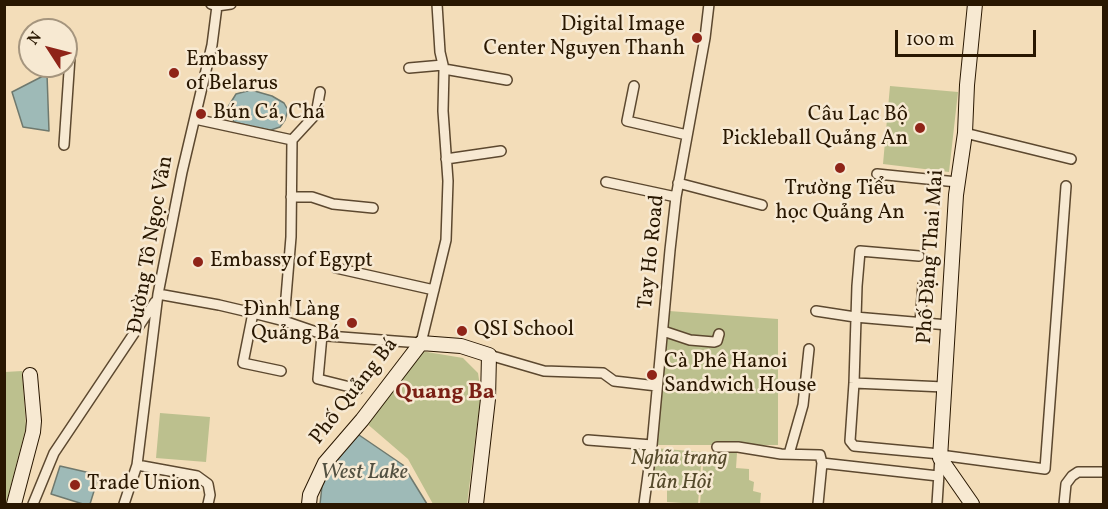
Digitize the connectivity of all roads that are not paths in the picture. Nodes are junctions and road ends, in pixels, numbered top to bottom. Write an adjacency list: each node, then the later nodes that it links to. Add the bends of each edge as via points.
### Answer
1 (231, 4): 5 (street, Đường Tô Ngọc Vân)
2 (436, 4): 6 (street)
3 (709, 4): 14 (street, Tay Ho Road)
4 (975, 4): 13 (street, Phố Đặng Thai Mai)
5 (214, 5): 12 (street, Đường Tô Ngọc Vân, via 212,45)
6 (443, 67): 7 (street); 9 (street); 18 (street)
7 (409, 68)
8 (69, 78): 16 (street)
9 (507, 80)
10 (634, 86): 14 (street, via 627,121)
11 (320, 92): 15 (street, via 316,114)
12 (195, 119): 15 (street); 33 (street, Đường Tô Ngọc Vân)
13 (965, 132): 19 (street); 22 (street, Phố Đặng Thai Mai)
14 (687, 135): 23 (street, Tay Ho Road)
15 (292, 140): 25 (street)
16 (64, 145)
17 (501, 151): 18 (street)
18 (446, 159): 32 (street, via 446,240)
19 (1071, 159)
20 (877, 174): 22 (street)
21 (606, 182): 26 (street)
22 (957, 182): 39 (street, Phố Đặng Thai Mai)
23 (678, 183): 26 (street, Tay Ho Road); 27 (street)
24 (1066, 186): 56 (street, via 1045,469)
25 (291, 197): 28 (street); 37 (street)
26 (676, 197): 40 (street, Tay Ho Road)
27 (762, 205)
28 (373, 208)
29 (919, 256): 36 (street, via 860,251)
30 (336, 268): 32 (street)
31 (923, 284): 38 (street)
32 (434, 290): 43 (street)
33 (158, 297): 35 (street); 58 (street, Đường Tô Ngọc Vân); 62 (street, via 54,453)
34 (816, 311): 36 (street)
35 (253, 314): 37 (street); 46 (street, via 243,363)
36 (855, 317): 38 (street); 48 (street)
37 (284, 321): 42 (street)
38 (920, 323): 39 (street)
39 (948, 325): 50 (street, Phố Đặng Thai Mai)
40 (663, 331): 41 (street, via 711,342 717,341); 49 (street, Tay Ho Road)
41 (719, 334)
42 (322, 335): 43 (street); 51 (street, via 318,380)
43 (421, 343): 45 (street, Phố Quảng Bá, via 461,346); 65 (street, Phố Quảng Bá, via 326,463)
44 (809, 349): 55 (street, via 803,405)
45 (489, 355): 49 (street, via 544,371 603,373 614,381); 66 (street)
46 (281, 371)
47 (30, 375): 61 (street, via 33,432)
48 (854, 383): 50 (street); 56 (street, via 851,445)
49 (657, 386): 53 (street, Tay Ho Road)
50 (944, 387): 56 (street, Phố Đặng Thai Mai)
51 (358, 389)
52 (588, 440): 53 (street)
53 (652, 445): 67 (street, Tay Ho Road)
54 (717, 447): 55 (street)
55 (789, 454): 57 (street, via 820,455)
56 (940, 456): 60 (street); 70 (street)
57 (822, 463): 60 (street); 68 (street)
58 (138, 465): 63 (street, Đường Tô Ngọc Vân); 64 (street, via 198,476 208,484)
59 (1104, 472): 71 (street, via 1078,472 1072,476 1066,484)
60 (938, 476): 69 (street)
61 (14, 504)
62 (33, 504)
63 (124, 504)
64 (208, 504)
65 (309, 504)
66 (476, 504)
67 (644, 504)
68 (818, 504)
69 (937, 504)
70 (972, 504)
71 (1064, 504)

